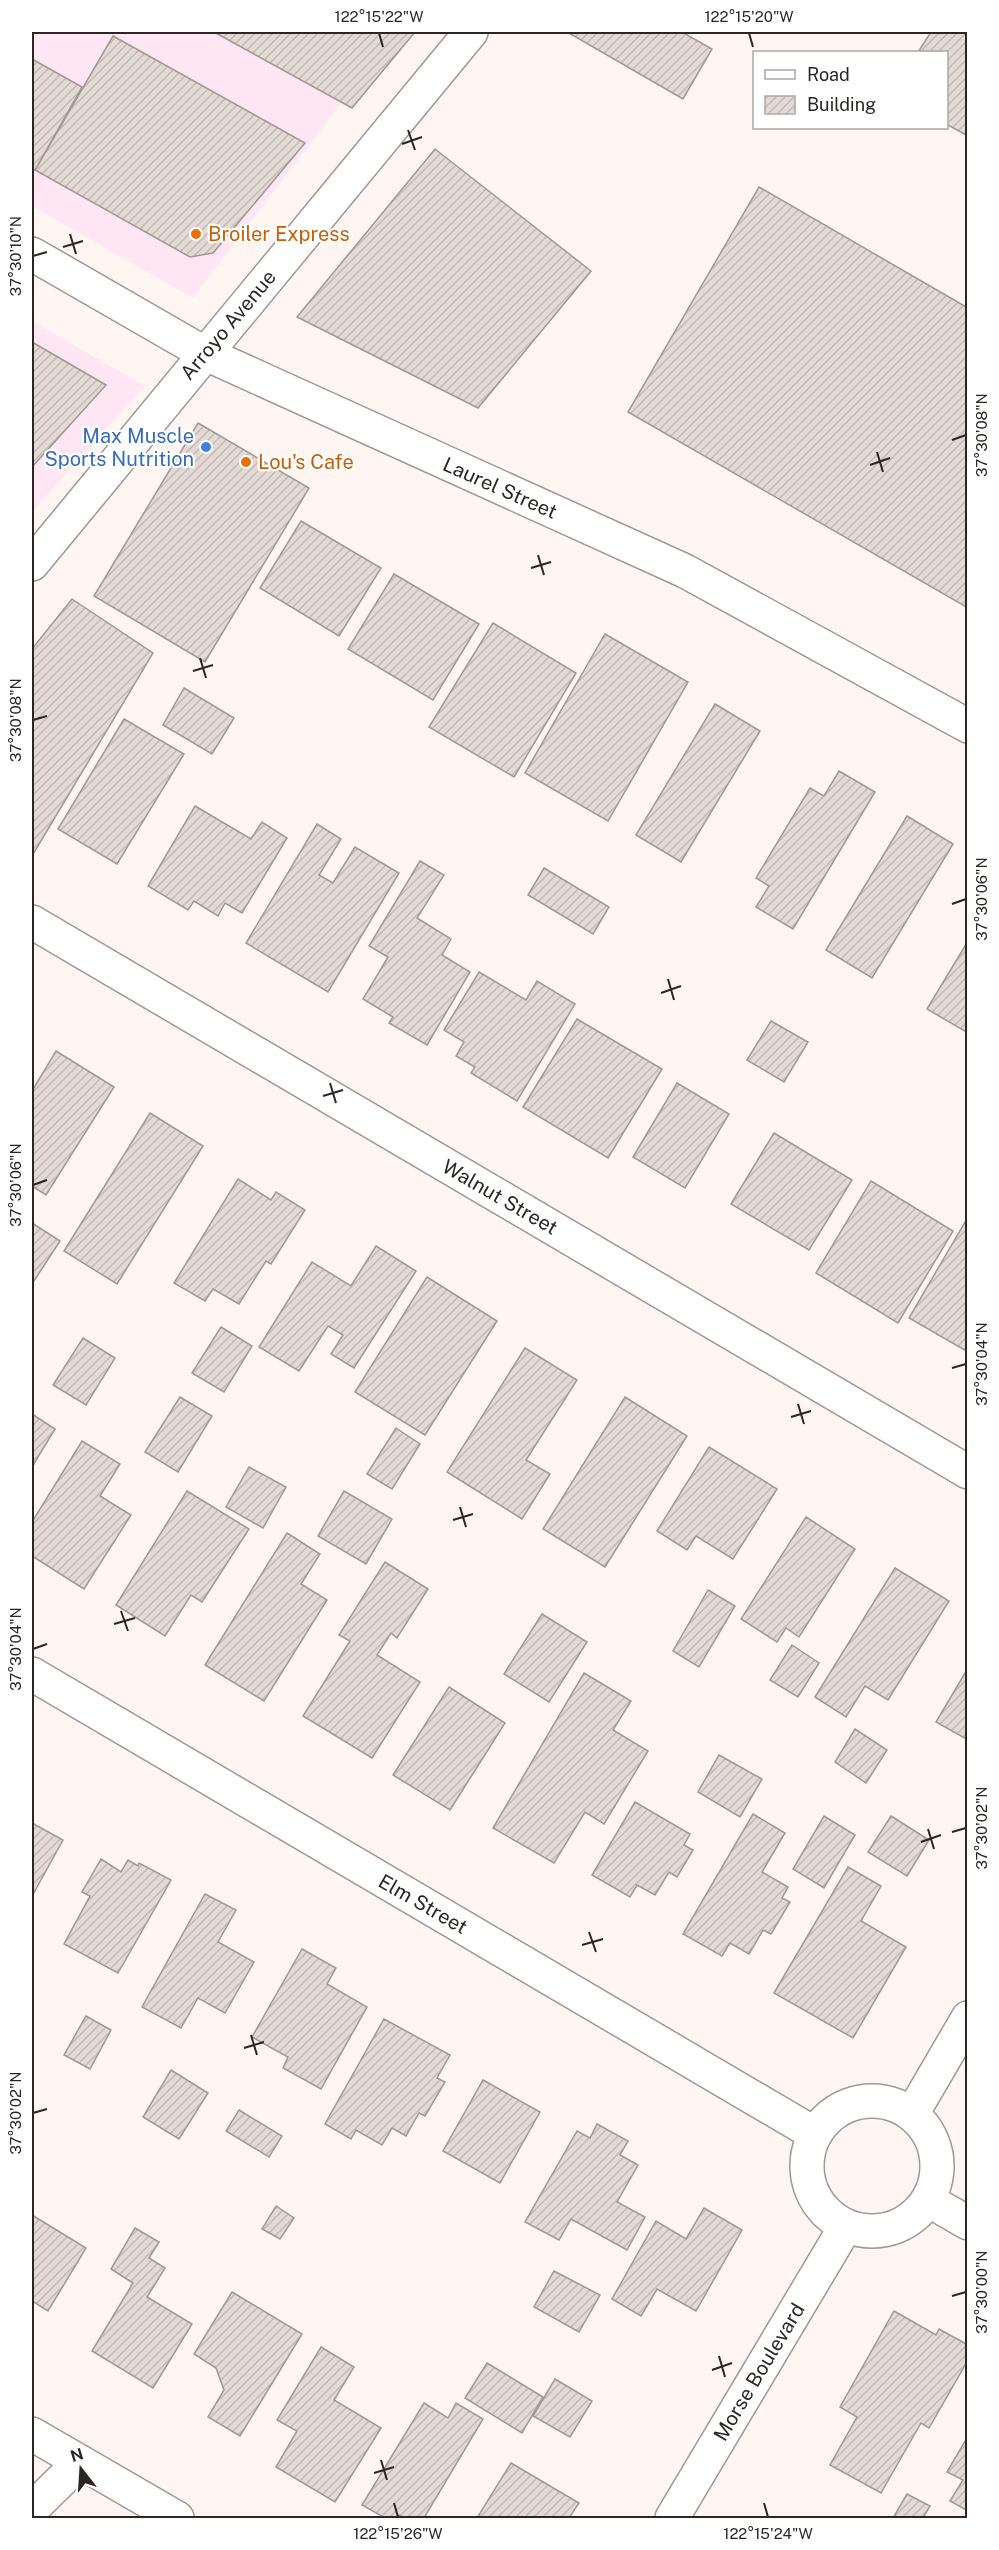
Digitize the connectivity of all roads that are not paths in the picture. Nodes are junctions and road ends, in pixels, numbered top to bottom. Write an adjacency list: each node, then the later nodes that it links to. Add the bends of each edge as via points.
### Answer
1 (471, 32): 3 (street, Arroyo Avenue)
2 (32, 254): 3 (street, Laurel Street)
3 (204, 353): 4 (street, Arroyo Avenue); 5 (street, Laurel Street, via 685,571)
4 (32, 564)
5 (968, 726)
6 (32, 921): 7 (street, Walnut Street)
7 (968, 1472)
8 (32, 1674): 11 (street, Elm Street)
9 (968, 2018): 10 (street)
10 (912, 2114): 11 (street, via 892,2104 870,2101 829,2116); 12 (street, via 928,2132 937,2154 936,2177)
11 (815, 2134): 14 (street, via 808,2155 808,2176 814,2196 828,2214)
12 (928, 2200): 13 (street); 14 (street, via 913,2217 892,2228 868,2231)
13 (968, 2223)
14 (846, 2226): 19 (street, Morse Boulevard)
15 (32, 2434): 16 (street)
16 (80, 2462): 17 (street); 18 (street)
17 (32, 2509)
18 (177, 2518)
19 (672, 2518)

